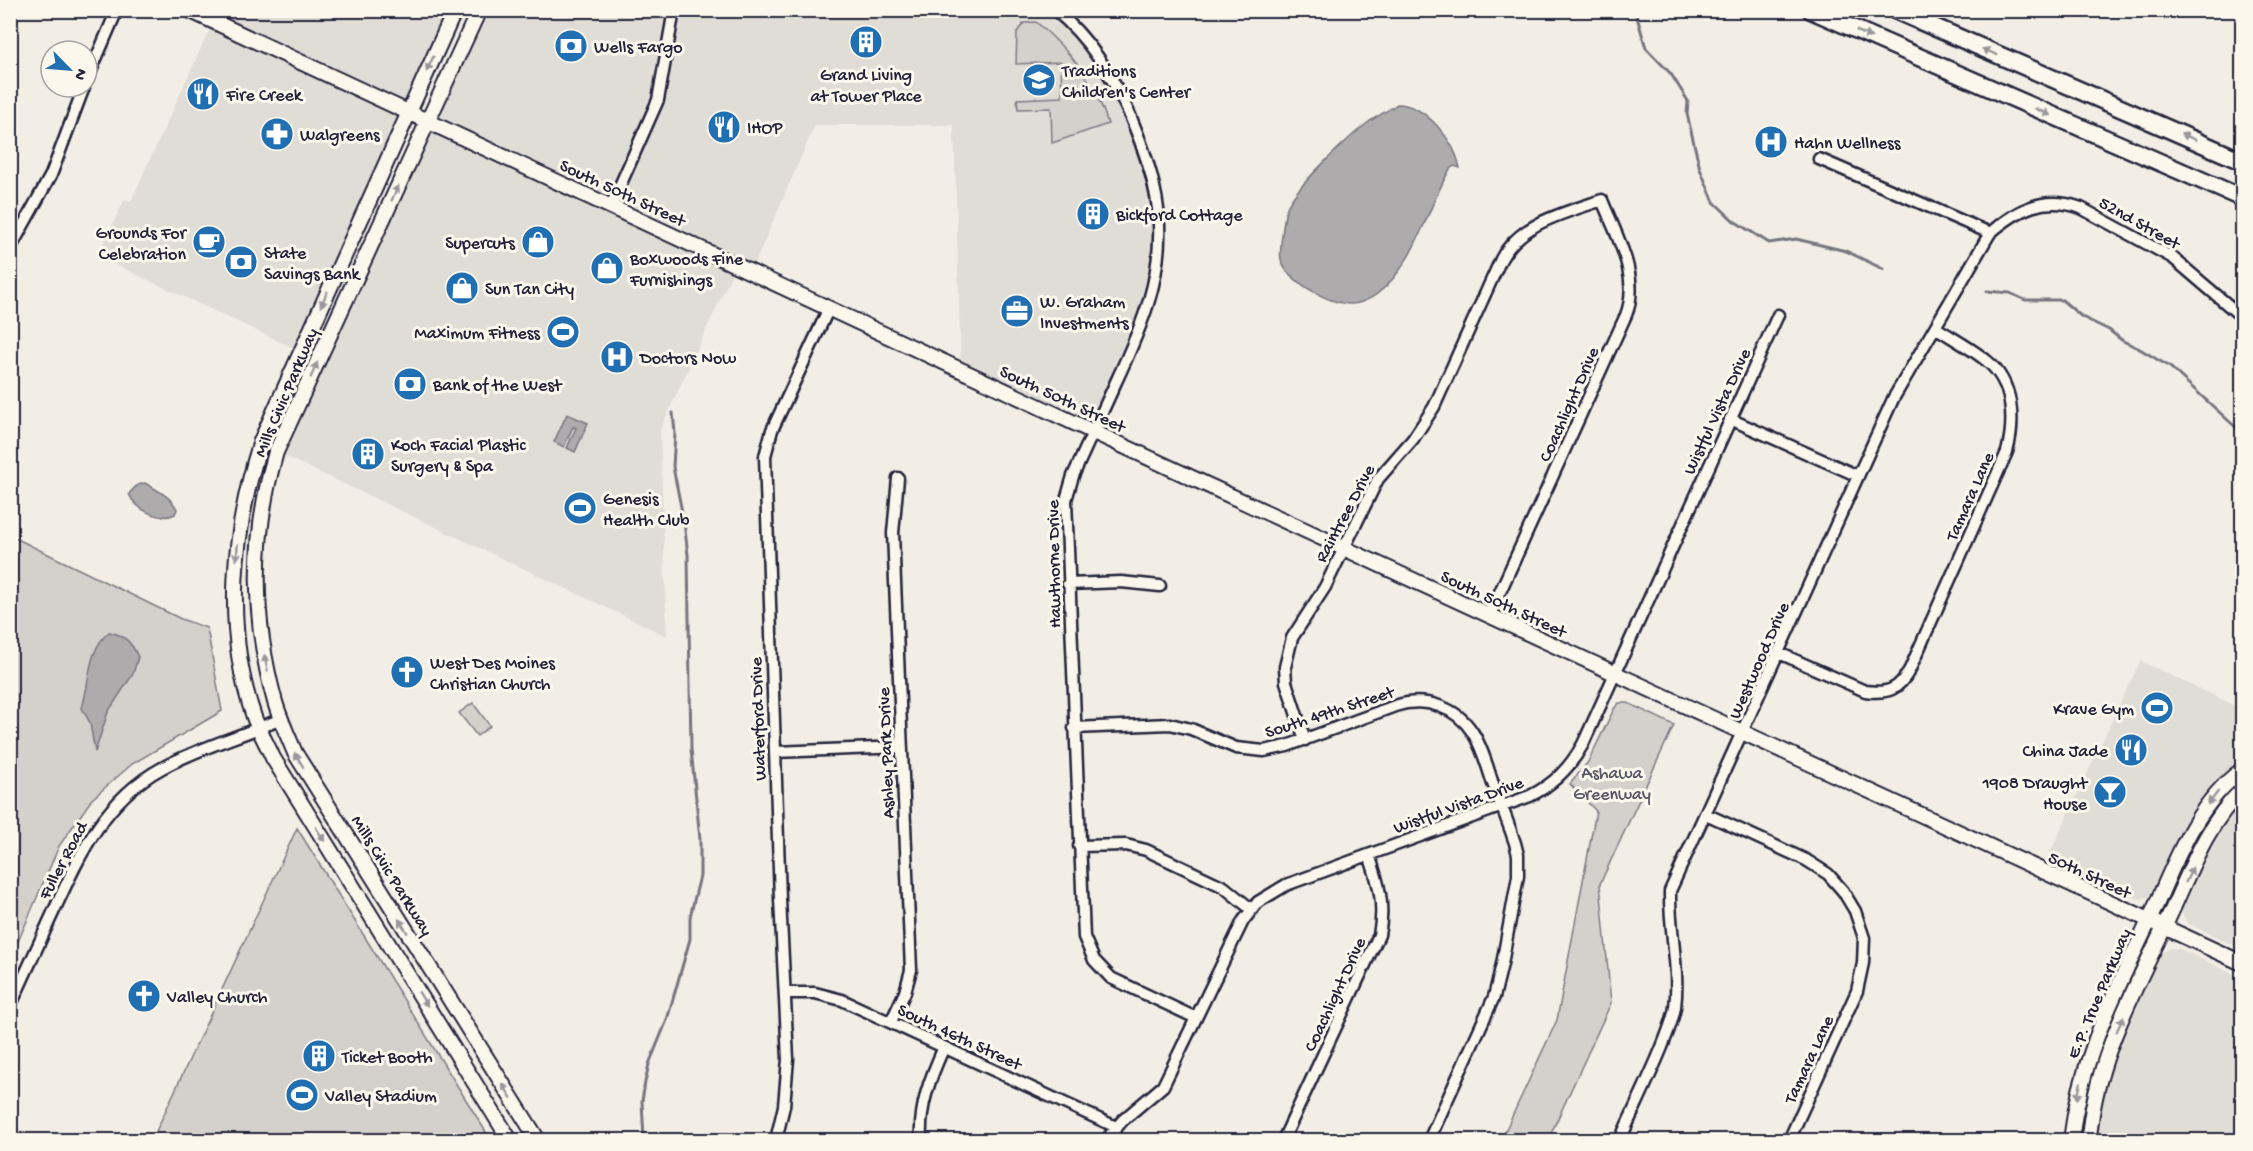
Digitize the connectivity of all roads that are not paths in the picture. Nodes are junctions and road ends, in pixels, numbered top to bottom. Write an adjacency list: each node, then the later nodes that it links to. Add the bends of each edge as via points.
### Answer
1 (117, 10): 9 (street)
2 (189, 10): 11 (main road, South 50th Street)
3 (454, 10): 11 (main road, Mills Civic Parkway, one-way to 11)
4 (479, 10): 12 (main road, Mills Civic Parkway)
5 (674, 10): 17 (street, via 658,100)
6 (1055, 10): 26 (street, Hawthorne Drive, via 1101,60 1112,79 1140,138 1158,207 1159,249 1145,317)
7 (1811, 10): 15 (highway, one-way to 15)
8 (1895, 10): 14 (highway, one-way to 8)
9 (99, 52)
10 (80, 99): 20 (street, via 51,175)
11 (408, 112): 12 (main road, South 50th Street); 37 (main road, Mills Civic Parkway, one-way to 37, via 273,413 246,494 236,560 236,623 246,687)
12 (429, 121): 17 (main road, South 50th Street); 35 (main road, Mills Civic Parkway, one-way to 12, via 269,678 257,594 267,482 276,452)
13 (1819, 159): 19 (street)
14 (2242, 161)
15 (2242, 198)
16 (1602, 200): 29 (street, Raintree Drive, via 1529,228 1510,245 1434,407 1413,439 1378,479); 32 (street, Coachlight Drive, via 1630,277 1627,312)
17 (611, 206): 21 (main road, South 50th Street)
18 (2007, 219): 19 (street, Westwood Drive); 23 (street, 52nd Street, via 2044,204 2081,208 2173,258)
19 (1990, 233): 24 (street, Westwood Drive)
20 (10, 249)
21 (829, 308): 26 (main road, South 50th Street); 41 (street, Waterford Drive, via 772,430 765,456)
22 (1778, 315): 25 (street, Wistful Vista Drive)
23 (2242, 317)
24 (1935, 327): 27 (street, Westwood Drive, via 1893,399); 33 (street, Tamara Lane, via 1988,362 2003,382 2012,407 2012,435 1910,669 1893,690 1879,693 1865,691)
25 (1730, 419): 27 (street); 34 (street, Wistful Vista Drive)
26 (1093, 432): 29 (main road, South 50th Street); 30 (street, Hawthorne Drive, via 1066,500)
27 (1858, 476): 33 (street, Westwood Drive)
28 (898, 478): 40 (street, Ashley Park Drive, via 893,533)
29 (1344, 548): 32 (main road, South 50th Street); 39 (street, Raintree Drive, via 1288,651 1286,682)
30 (1068, 584): 31 (street, via 1121,582); 36 (street, Hawthorne Drive)
31 (1160, 586)
32 (1489, 616): 34 (main road, South 50th Street)
33 (1779, 653): 38 (street, Westwood Drive)
34 (1614, 674): 38 (main road, South 50th Street); 44 (street, Wistful Vista Drive, via 1583,744 1566,770 1544,789)
35 (281, 719): 37 (street, Fuller Road); 60 (main road, Mills Civic Parkway, one-way to 35, via 295,753)
36 (1074, 728): 39 (street, South 49th Street, via 1170,724 1250,751 1278,749); 47 (street, Hawthorne Drive)
37 (259, 729): 54 (street, Fuller Road, via 161,768 113,807 84,846); 59 (main road, Mills Civic Parkway, one-way to 59, via 273,758)
38 (1743, 733): 45 (street, Westwood Drive); 46 (main road, South 50th Street)
39 (1305, 740): 44 (street, South 49th Street, via 1401,704 1438,705 1459,717 1475,735)
40 (902, 747): 41 (street); 56 (street, Ashley Park Drive, via 911,970)
41 (775, 752): 53 (street, Waterford Drive)
42 (2242, 770): 50 (main road, E.P. True Parkway, one-way to 50, via 2216,793 2189,832)
43 (2242, 790): 51 (main road, one-way to 43, via 2211,829)
44 (1502, 807): 48 (street, Wistful Vista Drive); 65 (street, South 49th Street, via 1519,867 1500,975 1485,1018)
45 (1706, 814): 66 (street, Westwood Drive, via 1670,891 1676,978 1671,1024); 67 (street, Tamara Lane, via 1828,874 1855,911 1864,938 1857,991)
46 (1923, 816): 50 (main road, 50th Street)
47 (1079, 846): 49 (street, via 1126,844 1146,850 1224,887); 55 (street, Hawthorne Drive, via 1084,937 1094,960 1111,978)
48 (1369, 855): 49 (street, Wistful Vista Drive, via 1286,885); 64 (street, Coachlight Drive, via 1383,907 1379,935)
49 (1251, 909): 55 (street, Wistful Vista Drive)
50 (2148, 921): 51 (main road, 50th Street); 68 (main road, E.P. True Parkway, one-way to 68, via 2091,1048)
51 (2164, 928): 52 (main road, 50th Street); 69 (main road, E.P. True Parkway, one-way to 51, via 2098,1083 2110,1046)
52 (2242, 963)
53 (786, 993): 56 (street, South 46th Street, via 829,995); 61 (street, Waterford Drive, via 787,1082)
54 (10, 1007)
55 (1197, 1018): 58 (street, Wistful Vista Drive, via 1163,1086)
56 (891, 1023): 57 (street, South 46th Street)
57 (944, 1047): 58 (street, South 46th Street); 62 (street, via 922,1103)
58 (1116, 1127): 63 (street, Wistful Vista Drive)
59 (510, 1140)
60 (537, 1140)
61 (776, 1140)
62 (921, 1140)
63 (1106, 1140)
64 (1283, 1140)
65 (1429, 1140)
66 (1620, 1140)
67 (1789, 1140)
68 (2071, 1140)
69 (2089, 1140)

